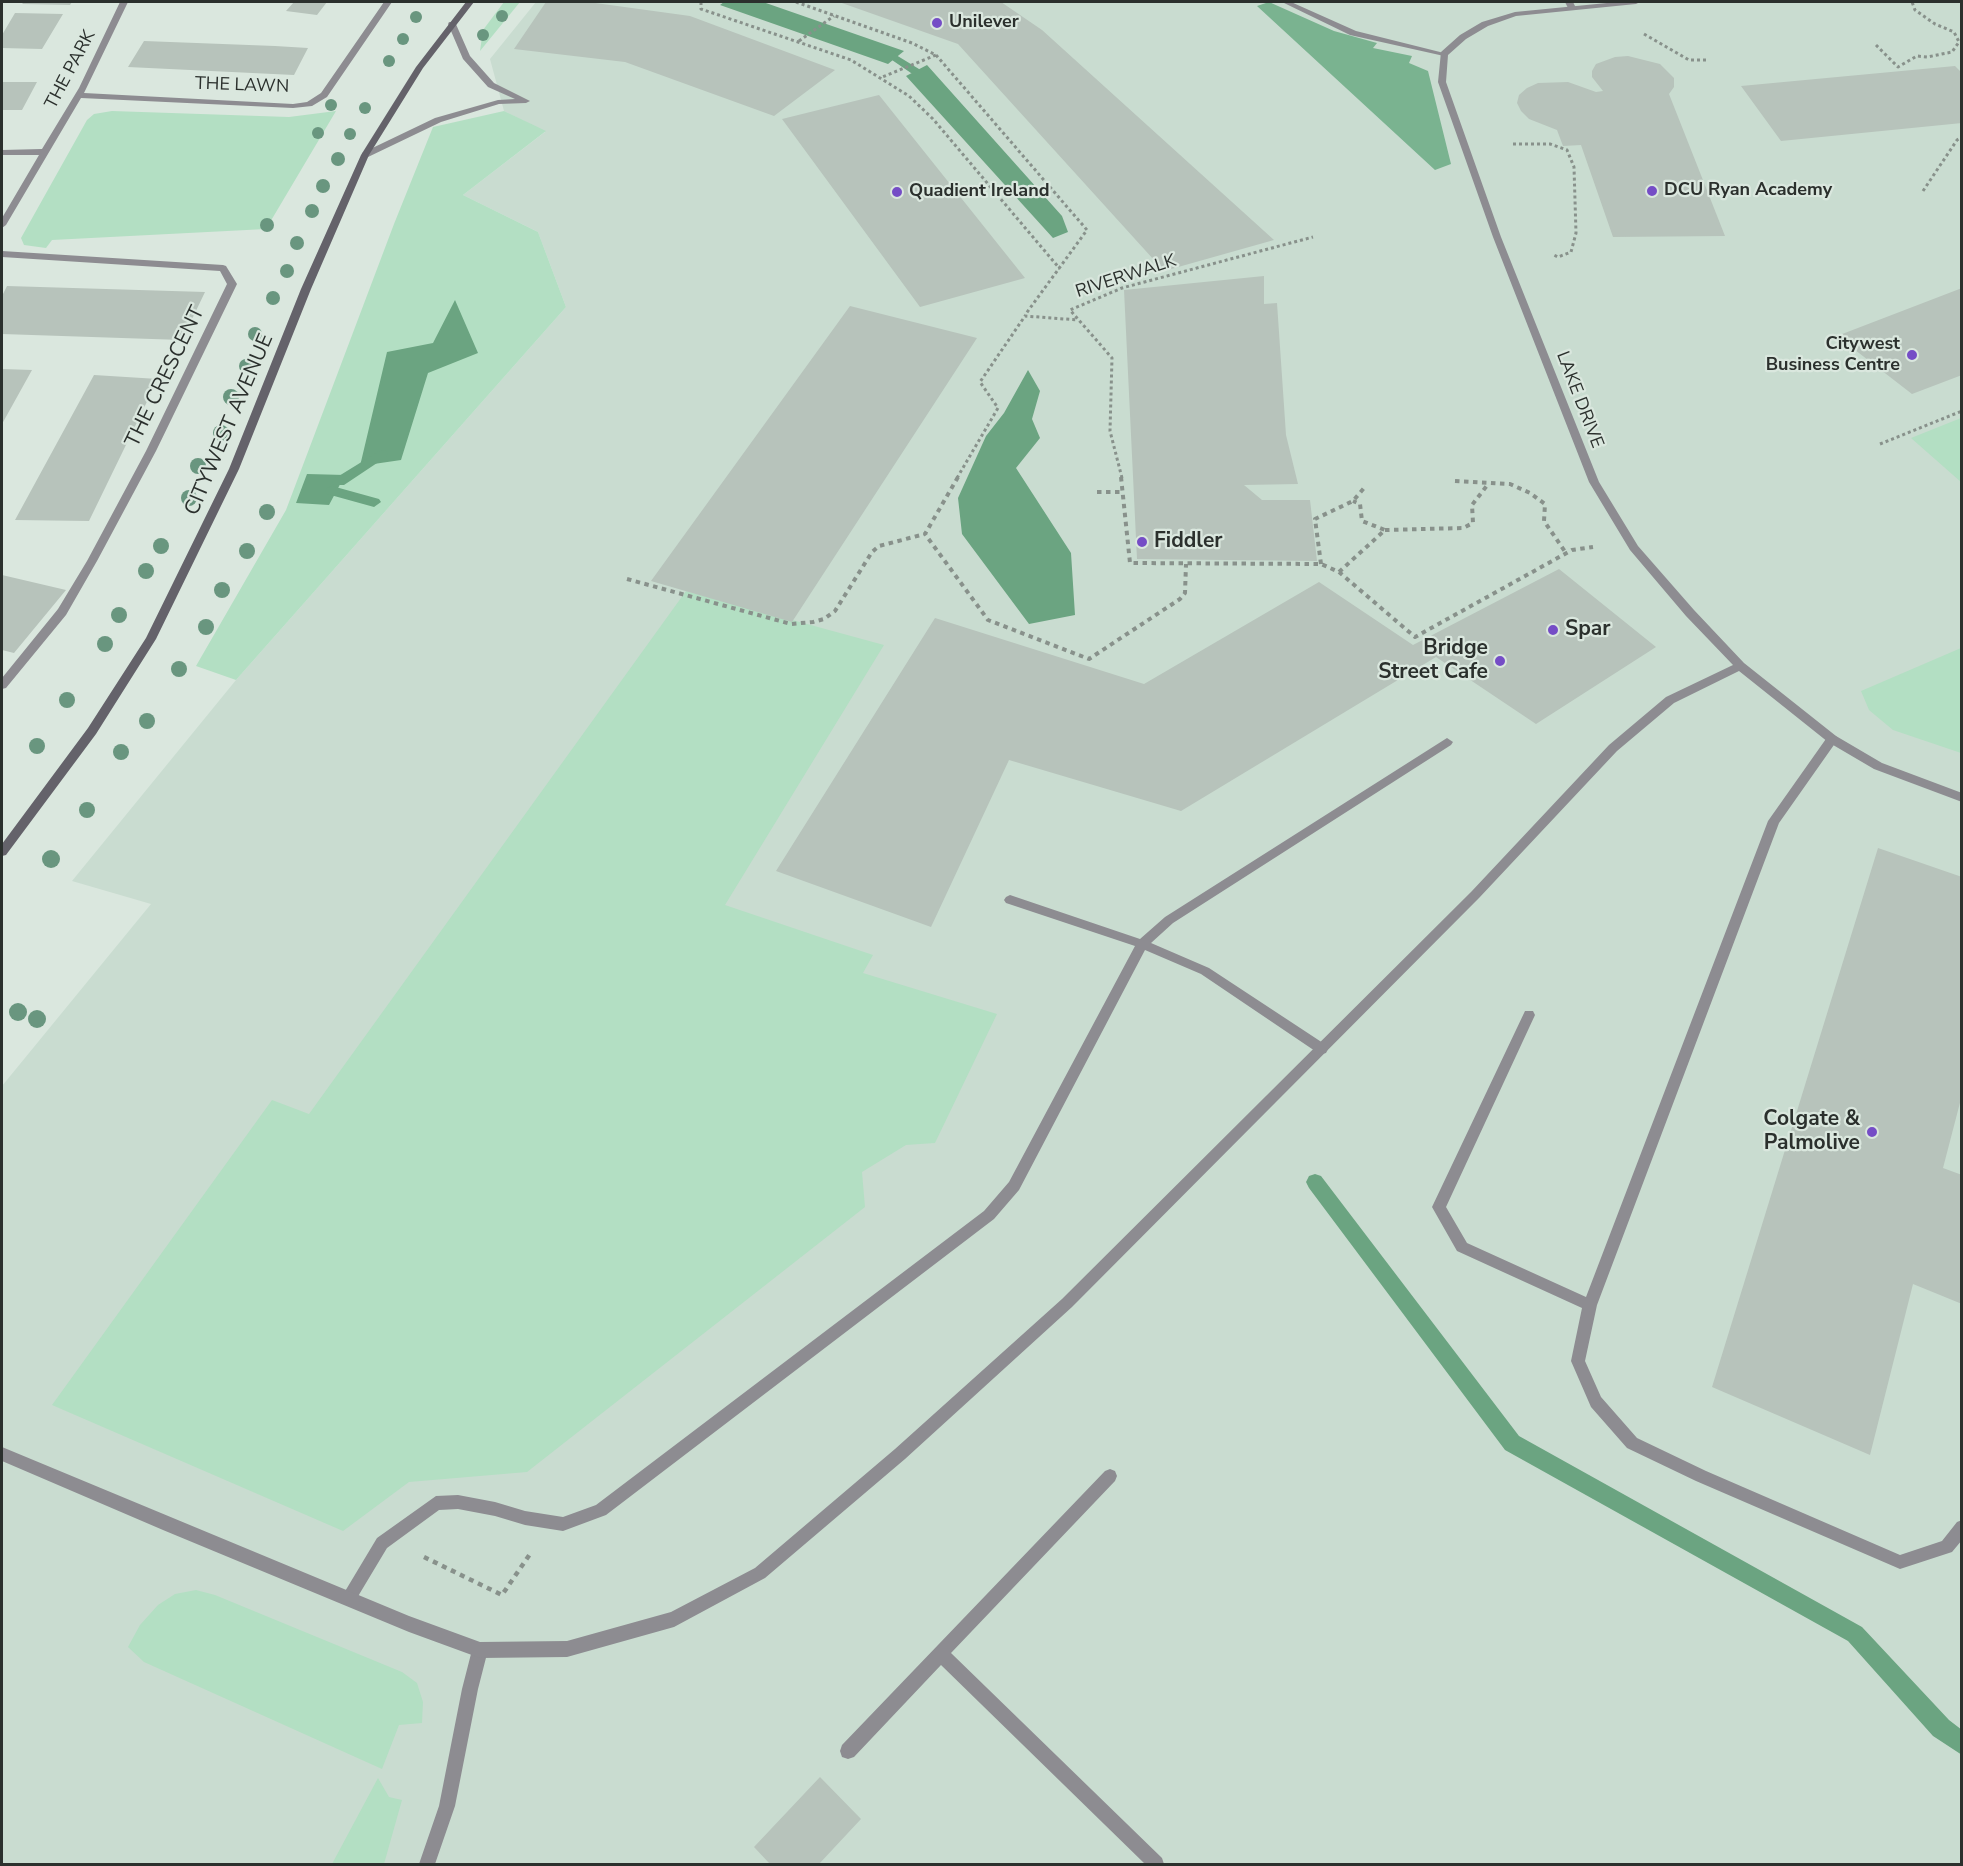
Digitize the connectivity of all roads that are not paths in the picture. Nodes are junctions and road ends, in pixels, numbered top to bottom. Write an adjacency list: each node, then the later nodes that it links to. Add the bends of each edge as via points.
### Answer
1 (124, 2): 9 (street, THE PARK)
2 (388, 2): 9 (street, THE LAWN, via 324,95 309,104)
3 (470, 2): 7 (main road, CITYWEST AVENUE)
4 (1286, 2): 8 (street, via 1353,33)
5 (1636, 2): 6 (street)
6 (1571, 5): 8 (street, via 1515,14 1485,24)
7 (452, 24): 12 (main road, CITYWEST AVENUE); 12 (street, via 466,57 491,85 526,101 498,102 438,120)
8 (1444, 54): 15 (street, LAKE DRIVE, via 1443,82 1497,237 1594,482 1630,540)
9 (79, 95): 11 (street, THE PARK)
10 (2, 152): 11 (street)
11 (45, 152): 13 (street, THE PARK)
12 (365, 154): 20 (main road, CITYWEST AVENUE, via 234,469 151,639 92,731)
13 (2, 225)
14 (2, 254): 16 (street, THE CRESCENT, via 223,268 232,284 151,451 92,561 62,612)
15 (1740, 666): 17 (street, LAKE DRIVE); 24 (street, via 1670,700 1613,748)
16 (2, 685)
17 (1832, 739): 19 (street, LAKE DRIVE, via 1878,766); 25 (street, via 1774,821)
18 (1447, 742): 22 (street, via 1169,920)
19 (1962, 798)
20 (2, 852)
21 (1010, 900): 22 (street)
22 (1142, 944): 24 (street, via 1205,971); 29 (street, via 1014,1186 989,1215 601,1510 563,1524 458,1502 436,1503 382,1544)
23 (1529, 1015): 25 (street, via 1439,1207 1462,1247)
24 (1323, 1049): 30 (street, via 1067,1303 760,1574 674,1619 599,1640 567,1648)
25 (1590, 1305): 28 (street, via 1578,1361 1596,1402 1632,1443 1900,1562 1947,1546)
26 (2, 1454): 29 (street)
27 (1110, 1476): 31 (street)
28 (1962, 1527)
29 (349, 1598): 30 (street)
30 (480, 1650): 33 (street, via 447,1806)
31 (941, 1654): 32 (street); 34 (street)
32 (848, 1751)
33 (427, 1864)
34 (1156, 1864)

